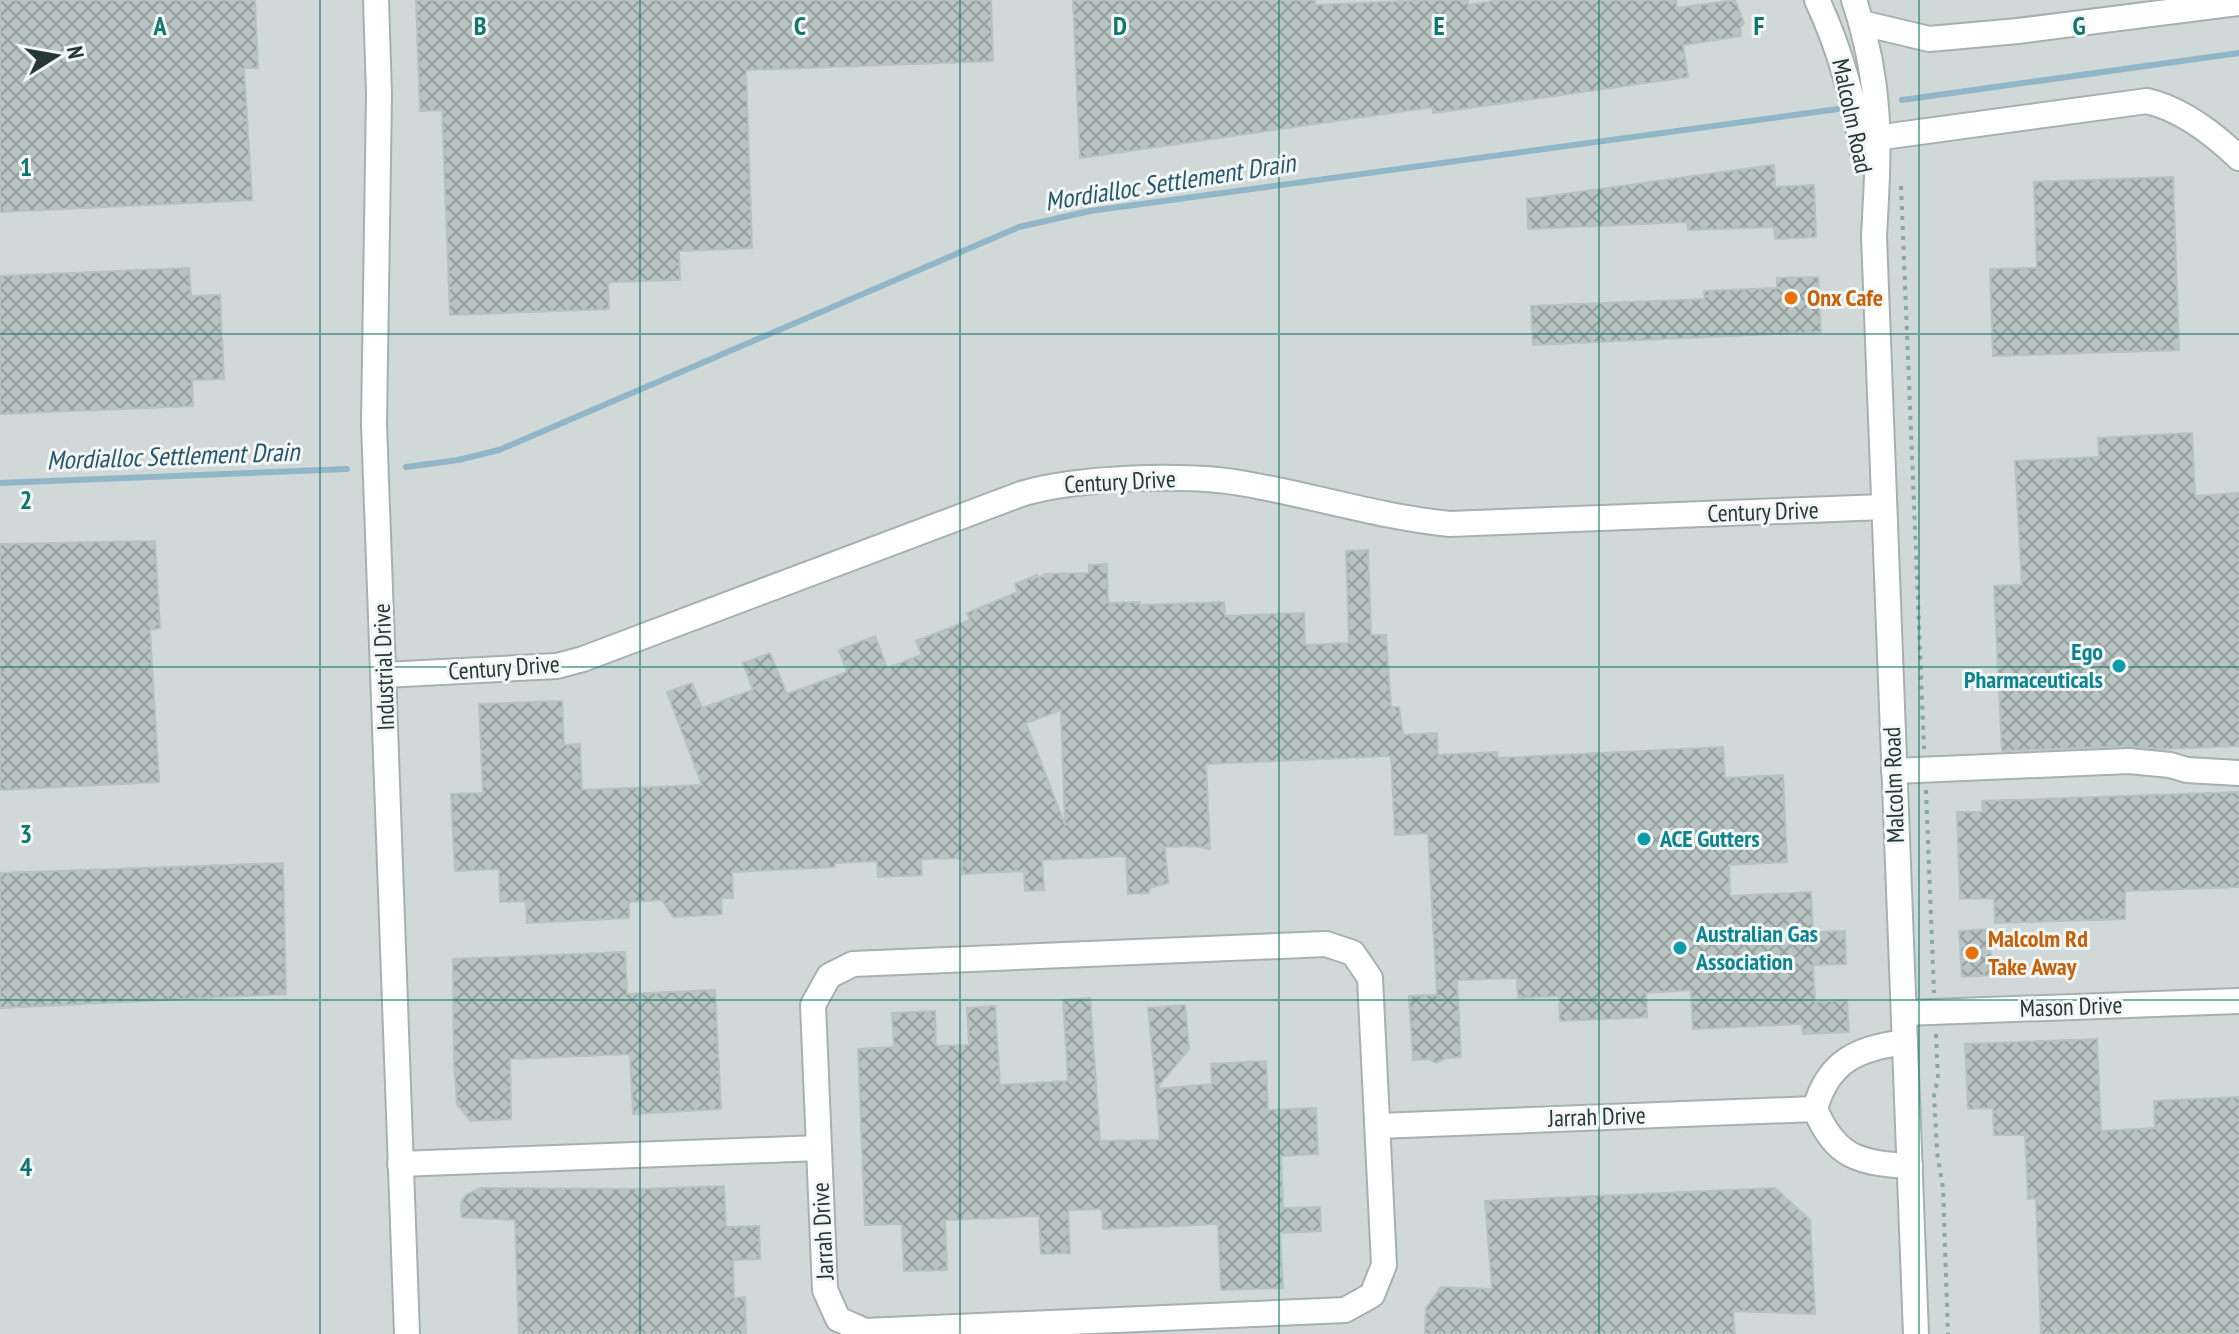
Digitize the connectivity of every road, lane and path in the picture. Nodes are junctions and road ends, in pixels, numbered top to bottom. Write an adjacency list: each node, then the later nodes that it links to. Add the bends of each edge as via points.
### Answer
1 (376, 0): 10 (street, Industrial Drive, via 374,424)
2 (1817, 0): 6 (street, Malcolm Road)
3 (1854, 0): 5 (street, Malcolm Road)
4 (2239, 3): 5 (street, via 1929,39)
5 (1862, 23): 6 (street, Malcolm Road, via 1875,77)
6 (1870, 139): 7 (street, via 2147,101 2204,130); 9 (street, Malcolm Road)
7 (2239, 158)
8 (1900, 179): 11 (path)
9 (1883, 507): 10 (street, Century Drive, via 1450,524 1220,480 1072,483 1021,494 583,659 557,666); 12 (street, Malcolm Road)
10 (384, 675): 21 (street, Industrial Drive)
11 (1925, 770): 12 (street); 13 (street, via 2129,761); 15 (path)
12 (1894, 771): 16 (street, Malcolm Road)
13 (2239, 773)
14 (2239, 1001): 15 (street, Mason Drive)
15 (1935, 1012): 16 (street, Mason Drive); 25 (path, via 1934,1095)
16 (1904, 1013): 17 (street, Malcolm Road)
17 (1905, 1042): 18 (street, via 1847,1059 1821,1088); 22 (street, Malcolm Road)
18 (1815, 1109): 19 (street, Jarrah Drive); 22 (street, via 1835,1145 1851,1155)
19 (1378, 1126): 20 (street, Jarrah Drive, via 1370,978 1353,953 1326,944 853,964 829,976 813,1005); 20 (street, Jarrah Drive, via 1384,1265 1372,1295 1345,1310 865,1331 838,1319 825,1290)
20 (819, 1148): 21 (street, Jarrah Drive)
21 (400, 1164): 23 (street, Industrial Drive)
22 (1910, 1166): 24 (street, Malcolm Road)
23 (407, 1334)
24 (1916, 1334)
25 (1948, 1334)

